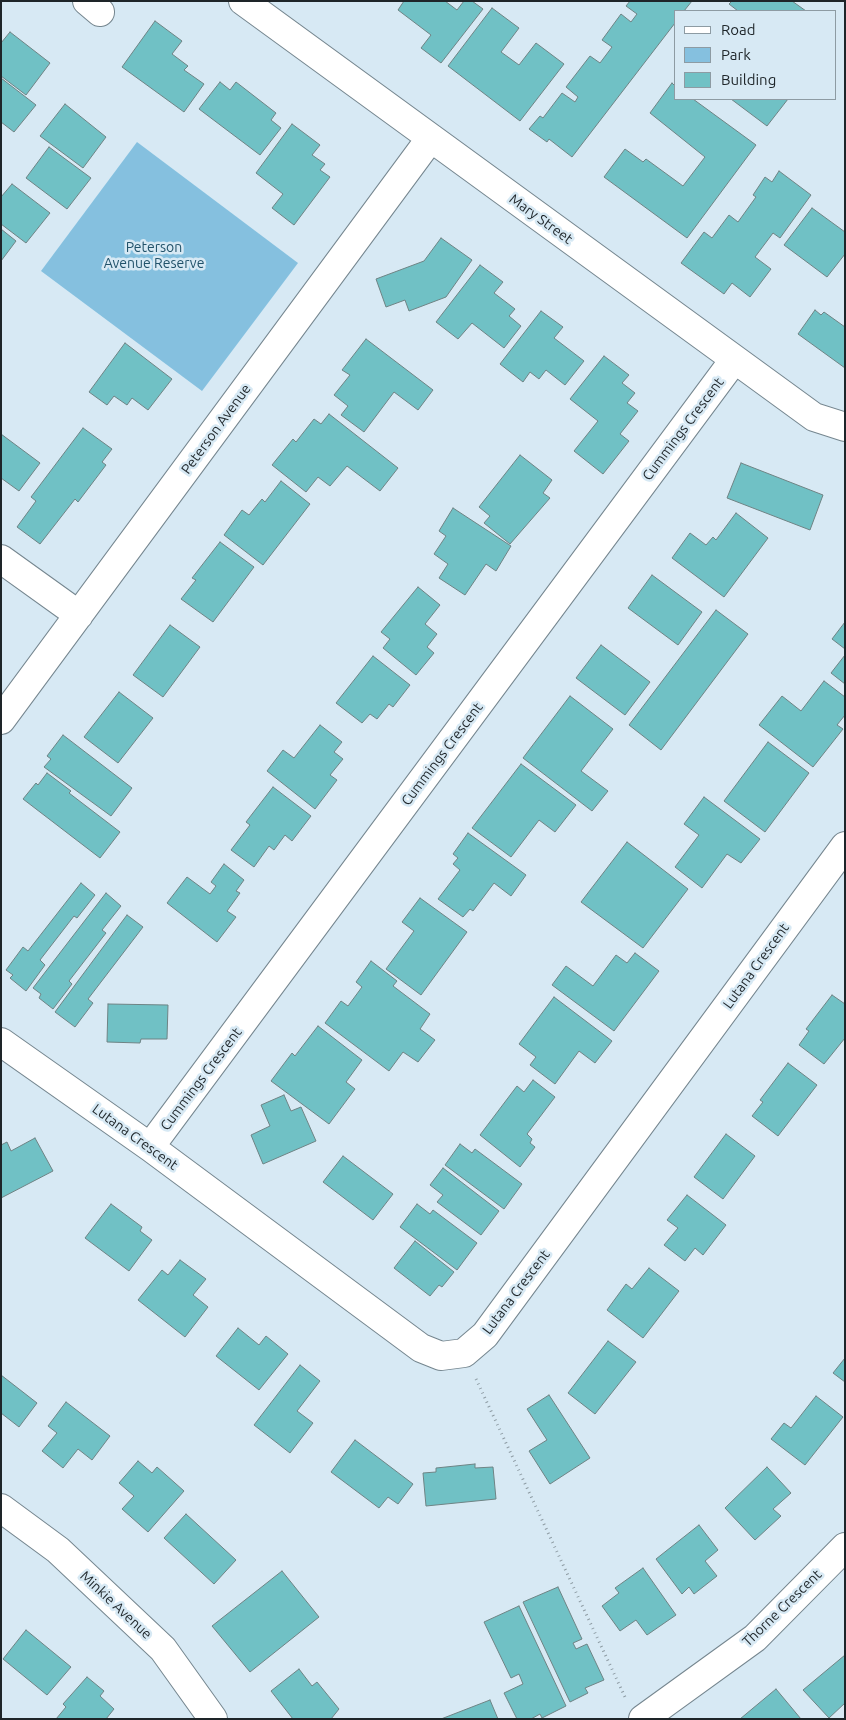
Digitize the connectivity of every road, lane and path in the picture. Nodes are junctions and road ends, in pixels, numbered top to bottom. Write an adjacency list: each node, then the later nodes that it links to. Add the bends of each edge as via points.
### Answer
1 (243, 1): 2 (street, Mary Street)
2 (430, 139): 3 (street, Mary Street); 6 (street, Peterson Avenue)
3 (734, 360): 4 (street, Mary Street, via 814,417); 10 (street, Cummings Crescent)
4 (845, 427)
5 (1, 559): 6 (street)
6 (79, 615): 7 (street, Peterson Avenue)
7 (1, 720)
8 (845, 846): 11 (street, Lutana Crescent, via 485,1335)
9 (1, 1042): 10 (street, Lutana Crescent)
10 (150, 1147): 11 (street, Lutana Crescent, via 421,1348 441,1356)
11 (464, 1353): 14 (path)
12 (1, 1508): 15 (street, Minkie Avenue, via 58,1550 163,1649)
13 (845, 1547): 14 (street, Thorne Crescent, via 755,1638)
14 (635, 1710)
15 (213, 1719)

